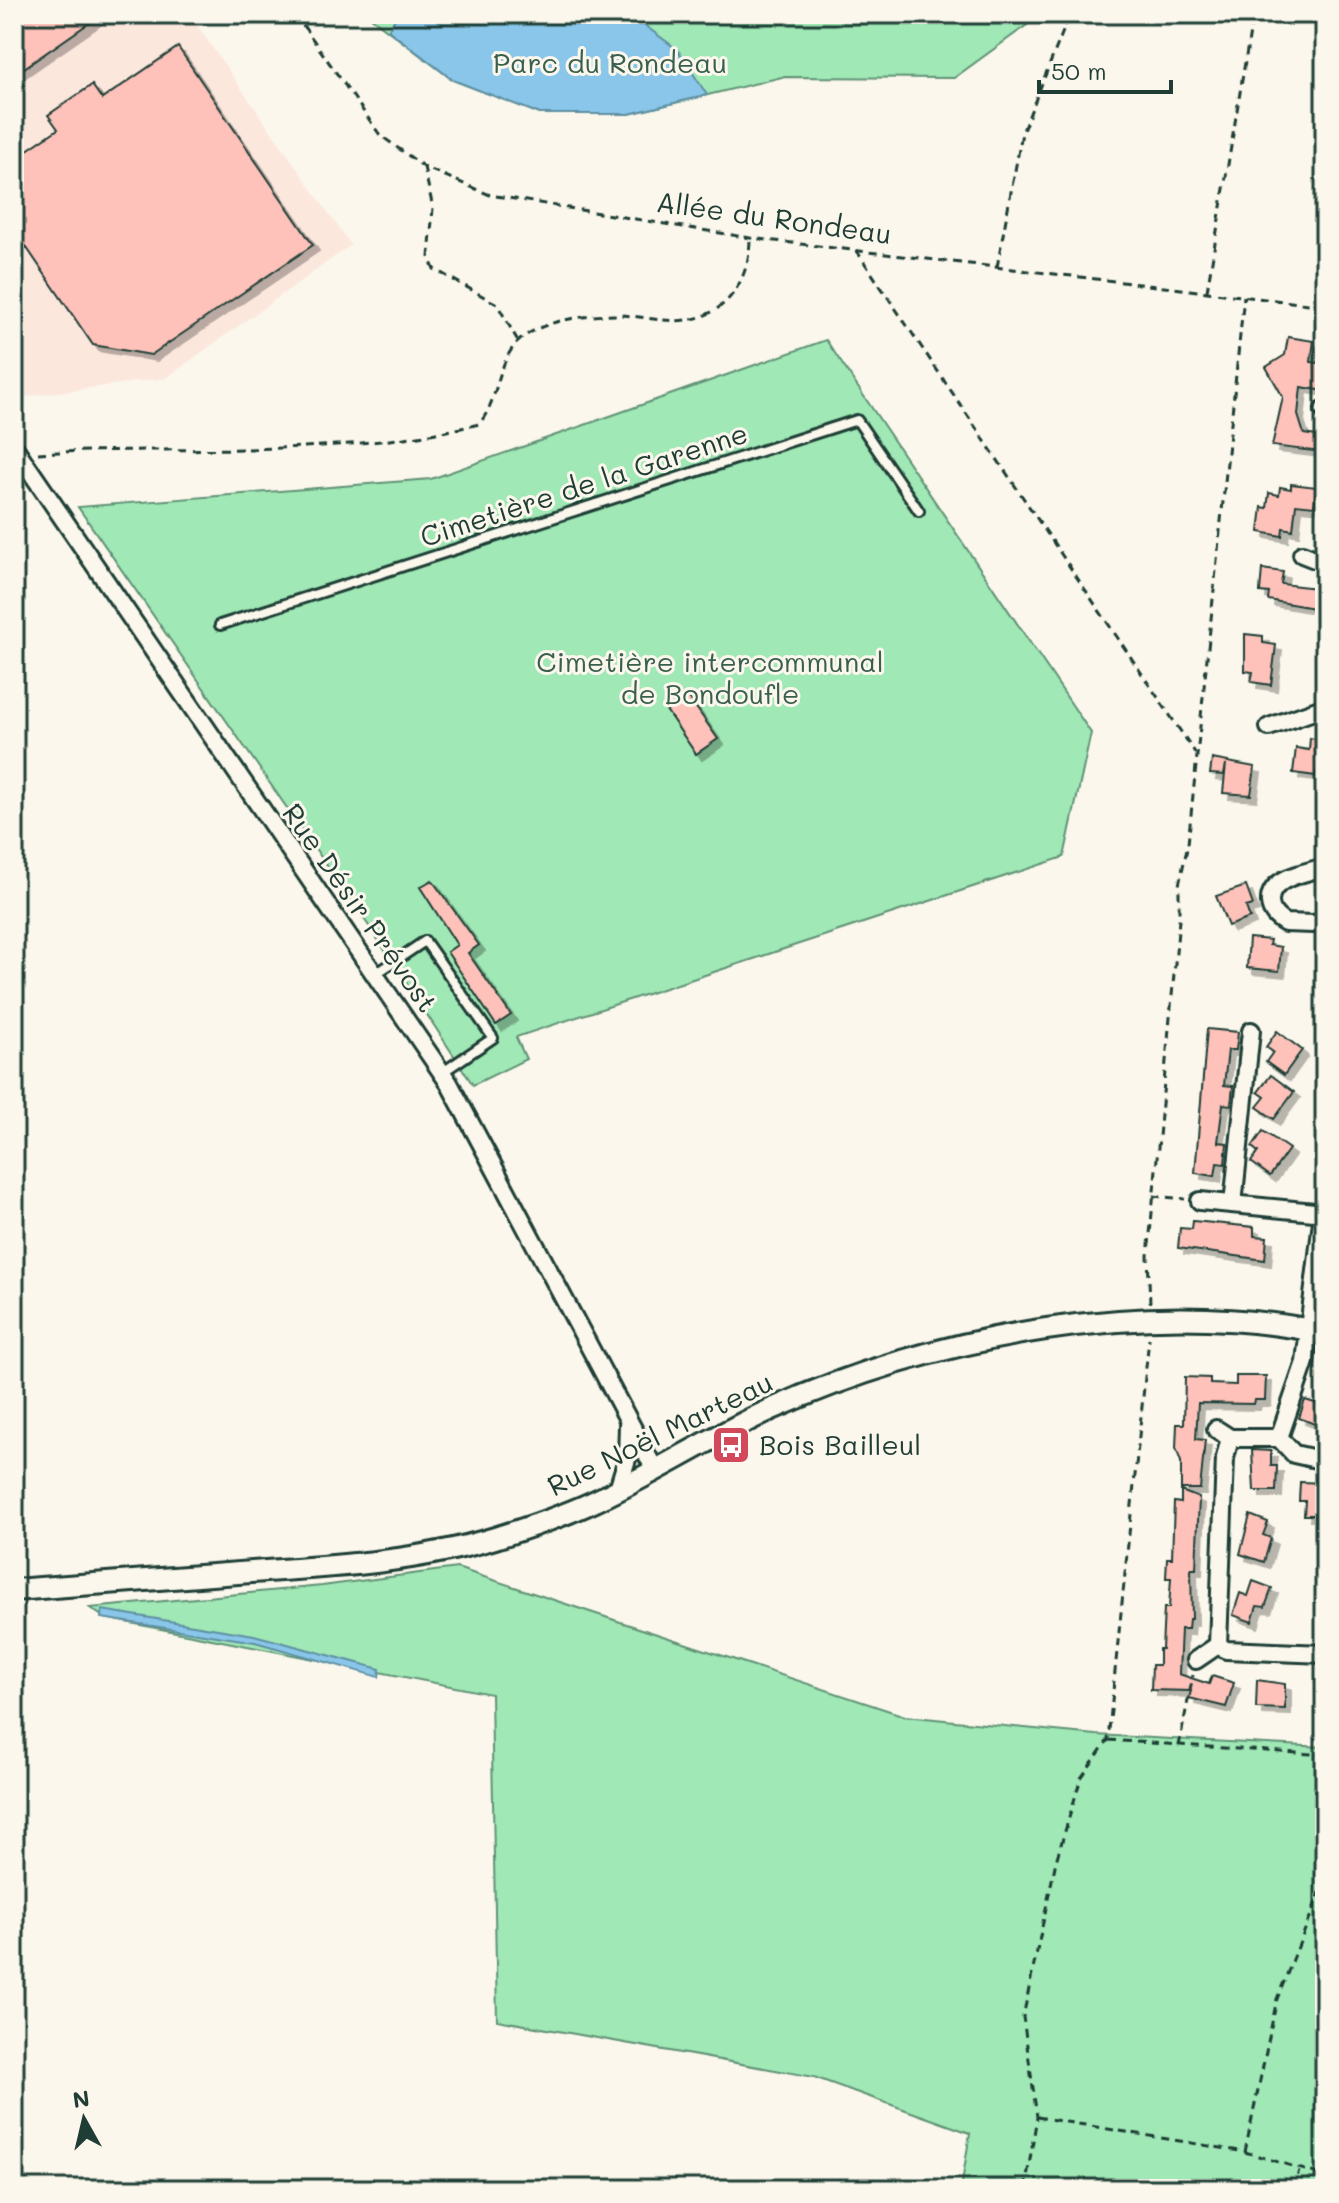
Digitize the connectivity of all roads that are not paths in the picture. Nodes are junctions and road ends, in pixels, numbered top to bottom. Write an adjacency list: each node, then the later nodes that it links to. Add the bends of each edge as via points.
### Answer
1 (16, 451): 10 (street, Rue Désir Prévost)
2 (919, 511): 5 (lane, Cimetière de la Garenne, via 857,420)
3 (1302, 554): 4 (street)
4 (1325, 563)
5 (220, 625)
6 (1325, 707): 7 (street)
7 (1269, 727)
8 (1325, 867): 9 (street, via 1282,881 1272,889 1270,900 1285,923)
9 (1325, 920)
10 (374, 975): 12 (street, Rue Désir Prévost); 12 (lane, via 425,941 493,1038)
11 (1251, 1031): 14 (street)
12 (442, 1073): 17 (street, Rue Désir Prévost)
13 (1200, 1201): 14 (street)
14 (1233, 1204): 15 (street)
15 (1324, 1213): 16 (street)
16 (1317, 1331): 18 (street); 20 (street, Rue Noël Marteau, via 1252,1322 1151,1322 1014,1334 903,1359 771,1409)
17 (628, 1419): 20 (street, Rue Désir Prévost); 21 (street, via 629,1445)
18 (1279, 1438): 19 (street, via 1294,1454); 23 (street, via 1223,1434)
19 (1325, 1461)
20 (655, 1470): 21 (street, Rue Noël Marteau)
21 (618, 1489): 22 (street, Rue Noël Marteau, via 541,1523 441,1553)
22 (14, 1590)
23 (1218, 1645): 24 (street, via 1226,1650); 25 (street)
24 (1325, 1654)
25 (1196, 1660)

